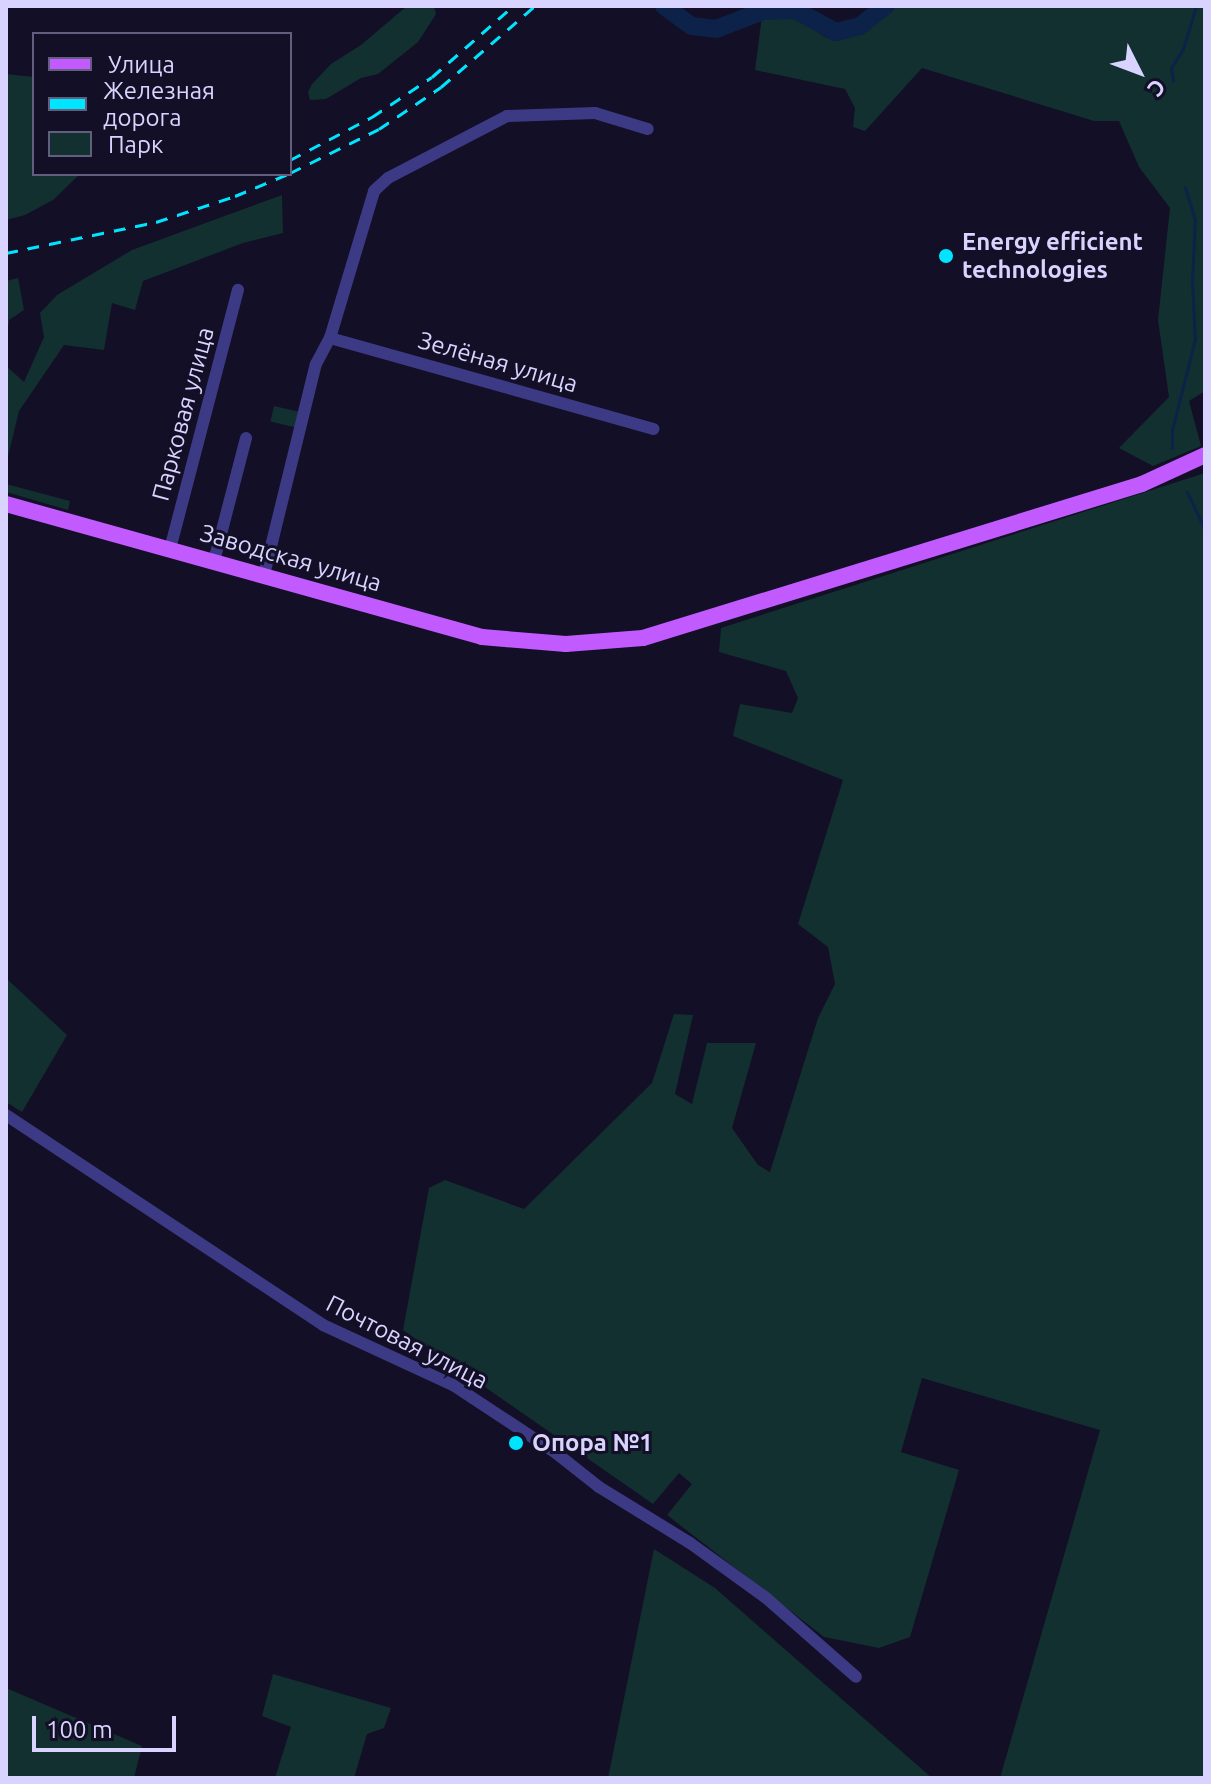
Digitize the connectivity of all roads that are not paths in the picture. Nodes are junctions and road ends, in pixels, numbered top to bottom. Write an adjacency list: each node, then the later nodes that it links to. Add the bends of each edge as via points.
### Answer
1 (648, 129): 3 (street, via 595,113 507,116 388,178 374,191)
2 (238, 290): 8 (street, Парковая улица)
3 (330, 338): 4 (street, Зелёная улица); 10 (street, via 316,364)
4 (653, 429)
5 (246, 438): 9 (street)
6 (1205, 455): 10 (main road, Заводская улица, via 1142,484 643,638 566,644 482,637)
7 (6, 504): 8 (main road, Заводская улица)
8 (170, 549): 9 (main road, Заводская улица)
9 (214, 561): 10 (main road, Заводская улица)
10 (264, 575)
11 (6, 1115): 12 (street, Почтовая улица, via 323,1325 453,1385 556,1453 765,1597)
12 (856, 1677)

